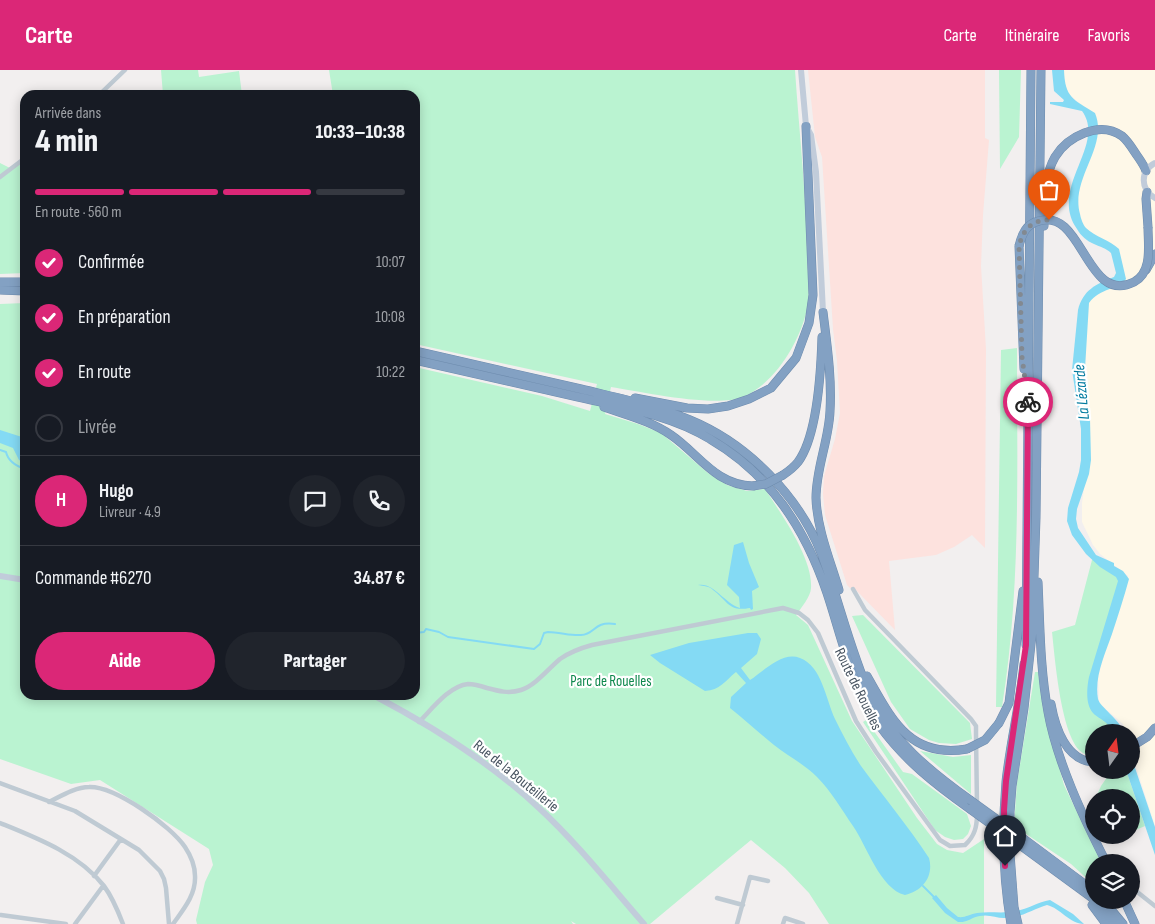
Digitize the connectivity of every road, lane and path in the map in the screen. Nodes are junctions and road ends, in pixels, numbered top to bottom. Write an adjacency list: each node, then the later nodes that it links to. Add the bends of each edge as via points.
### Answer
1 (125, 70): 5 (street)
2 (800, 70): 6 (street)
3 (1031, 70): 27 (highway)
4 (1041, 70): 22 (highway)
5 (104, 90)
6 (806, 126): 21 (street, via 811,135 816,172); 25 (highway, via 813,295 802,344 784,374 771,388 748,400 708,408 686,408)
7 (20, 162): 10 (street)
8 (1155, 163): 9 (street)
9 (1146, 171): 11 (street); 22 (highway, via 1121,136 1109,131 1087,132 1062,148 1049,169 1046,181)
10 (0, 177)
11 (1146, 195): 12 (street); 14 (highway)
12 (1155, 198)
13 (1155, 207): 14 (highway, via 1149,216)
14 (1148, 227): 16 (highway, bridge)
15 (1155, 254): 16 (highway, bridge)
16 (1144, 273): 27 (highway, bridge, via 1125,285 1111,284 1096,272 1067,228 1056,221 1042,220 1026,228 1019,246 1022,357)
17 (0, 282): 18 (highway)
18 (20, 282)
19 (0, 290): 20 (highway)
20 (20, 290)
21 (824, 312): 26 (highway, bridge, via 819,384 808,440 798,462 784,475 766,484 741,485 719,476 657,426); 34 (highway, via 830,411 816,506)
22 (1038, 328): 28 (highway)
23 (420, 352): 25 (highway)
24 (420, 361): 26 (highway)
25 (569, 386): 34 (highway, via 690,420 732,443 763,469 790,499 808,527 821,554)
26 (564, 393): 42 (highway, via 642,411 688,427 727,449 765,483 783,503 814,556 847,660 878,724 911,763 938,786)
27 (1028, 397): 29 (highway)
28 (1036, 518): 33 (highway); 67 (highway, via 1031,644 1010,812 1010,854)
29 (1027, 567): 34 (highway, bridge, via 1009,703 985,740 967,749 945,751 933,748 905,733 892,719); 66 (highway, via 1026,645 1004,810 1004,852)
30 (0, 576): 31 (street)
31 (20, 579)
32 (853, 589): 36 (street, Route de Rouelles, via 865,610 976,726 977,824 972,838 965,844 950,846 936,836 856,721 818,633 800,614 783,608 592,645 562,658 520,690 508,692 468,684 458,687)
33 (1040, 642): 39 (highway, via 1052,708 1061,734 1072,754); 45 (highway, via 1048,715 1085,822)
34 (853, 651): 42 (highway, via 871,695 894,732 915,757)
35 (382, 700): 36 (street, Rue de la Bouteillerie)
36 (420, 722): 62 (street, Rue de la Bouteillerie, via 475,757 538,807)
37 (1155, 728): 38 (highway)
38 (1140, 742)
39 (1085, 761)
40 (0, 784): 41 (street)
41 (49, 802): 44 (street, via 75,812); 61 (street, via 79,788 98,788 141,809 184,845 194,865 195,877 191,896)
42 (970, 805): 46 (highway, bridge); 49 (highway, bridge, via 1020,836)
43 (0, 823): 47 (street, via 65,853)
44 (121, 839): 47 (street); 61 (street, via 139,850 160,871)
45 (1102, 854)
46 (1063, 875): 68 (highway); 69 (highway, via 1091,897)
47 (94, 876): 50 (street)
48 (768, 881): 54 (street, via 750,877)
49 (1085, 884)
50 (103, 886): 59 (street); 60 (street)
51 (1140, 894): 53 (street)
52 (716, 898): 54 (street)
53 (1153, 904)
54 (743, 905): 63 (street)
55 (1111, 909): 70 (highway)
56 (1128, 909): 71 (highway)
57 (1, 914): 58 (street)
58 (66, 924)
59 (75, 924)
60 (123, 924)
61 (171, 924)
62 (644, 924)
63 (738, 924)
64 (783, 924): 65 (street, via 785,918)
65 (803, 924)
66 (1011, 924)
67 (1018, 924)
68 (1106, 924)
69 (1115, 924)
70 (1124, 924)
71 (1135, 924)

